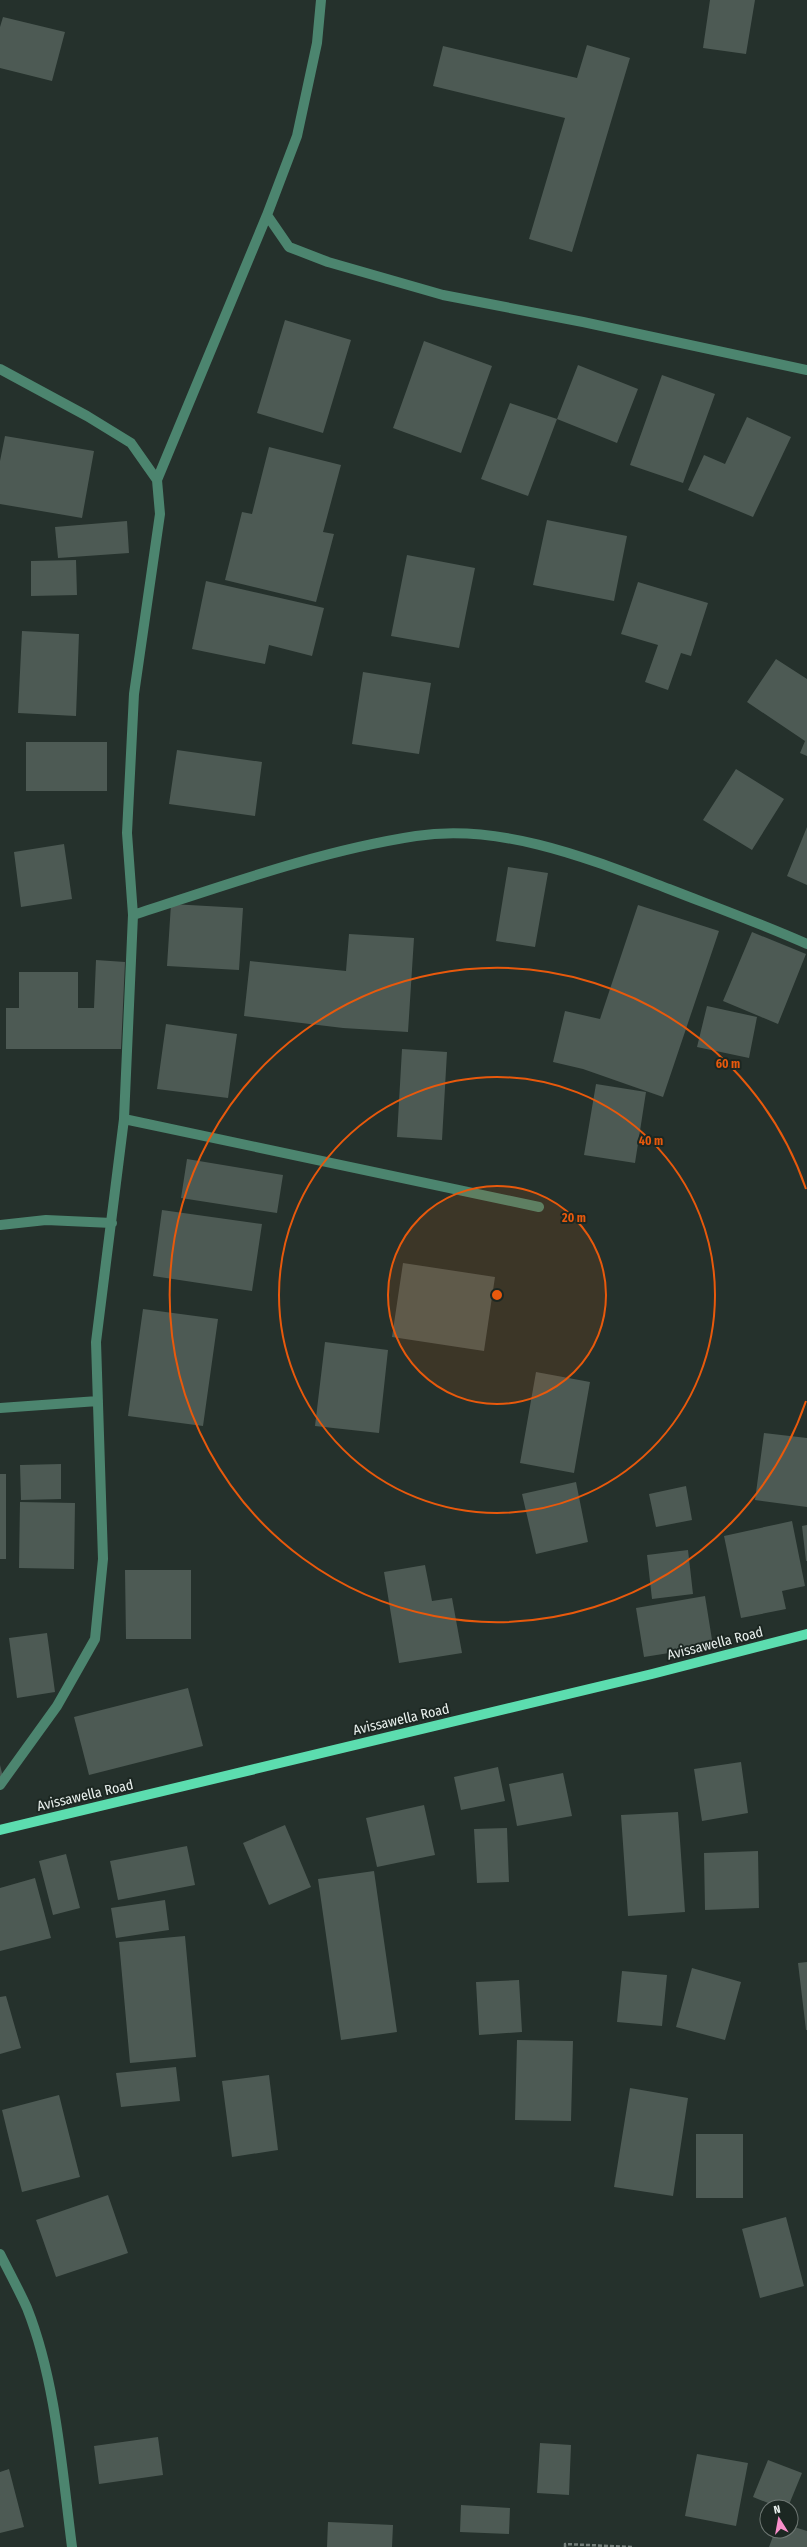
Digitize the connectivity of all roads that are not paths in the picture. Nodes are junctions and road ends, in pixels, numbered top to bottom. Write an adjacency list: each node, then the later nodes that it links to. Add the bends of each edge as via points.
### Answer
1 (321, 0): 2 (street, via 317,43 297,136)
2 (267, 215): 4 (street, via 289,247 328,262 443,295); 5 (street)
3 (0, 369): 5 (street, via 87,416 130,443)
4 (807, 370)
5 (157, 480): 6 (street, via 160,514 134,694 130,756 127,833)
6 (133, 915): 7 (street, via 323,856 417,836 471,834 520,840 597,862 767,926); 8 (street)
7 (807, 944)
8 (124, 1119): 9 (street); 10 (street)
9 (539, 1207)
10 (112, 1223): 11 (street, via 46,1220); 12 (street, via 96,1342)
11 (0, 1225)
12 (98, 1401): 13 (street); 15 (street, via 103,1559 95,1639 58,1706)
13 (0, 1408)
14 (807, 1634): 16 (main road, Avissawella Road, via 636,1678)
15 (0, 1785)
16 (0, 1830)
17 (0, 2254): 18 (street, via 27,2309 40,2354 57,2427)
18 (72, 2547)

